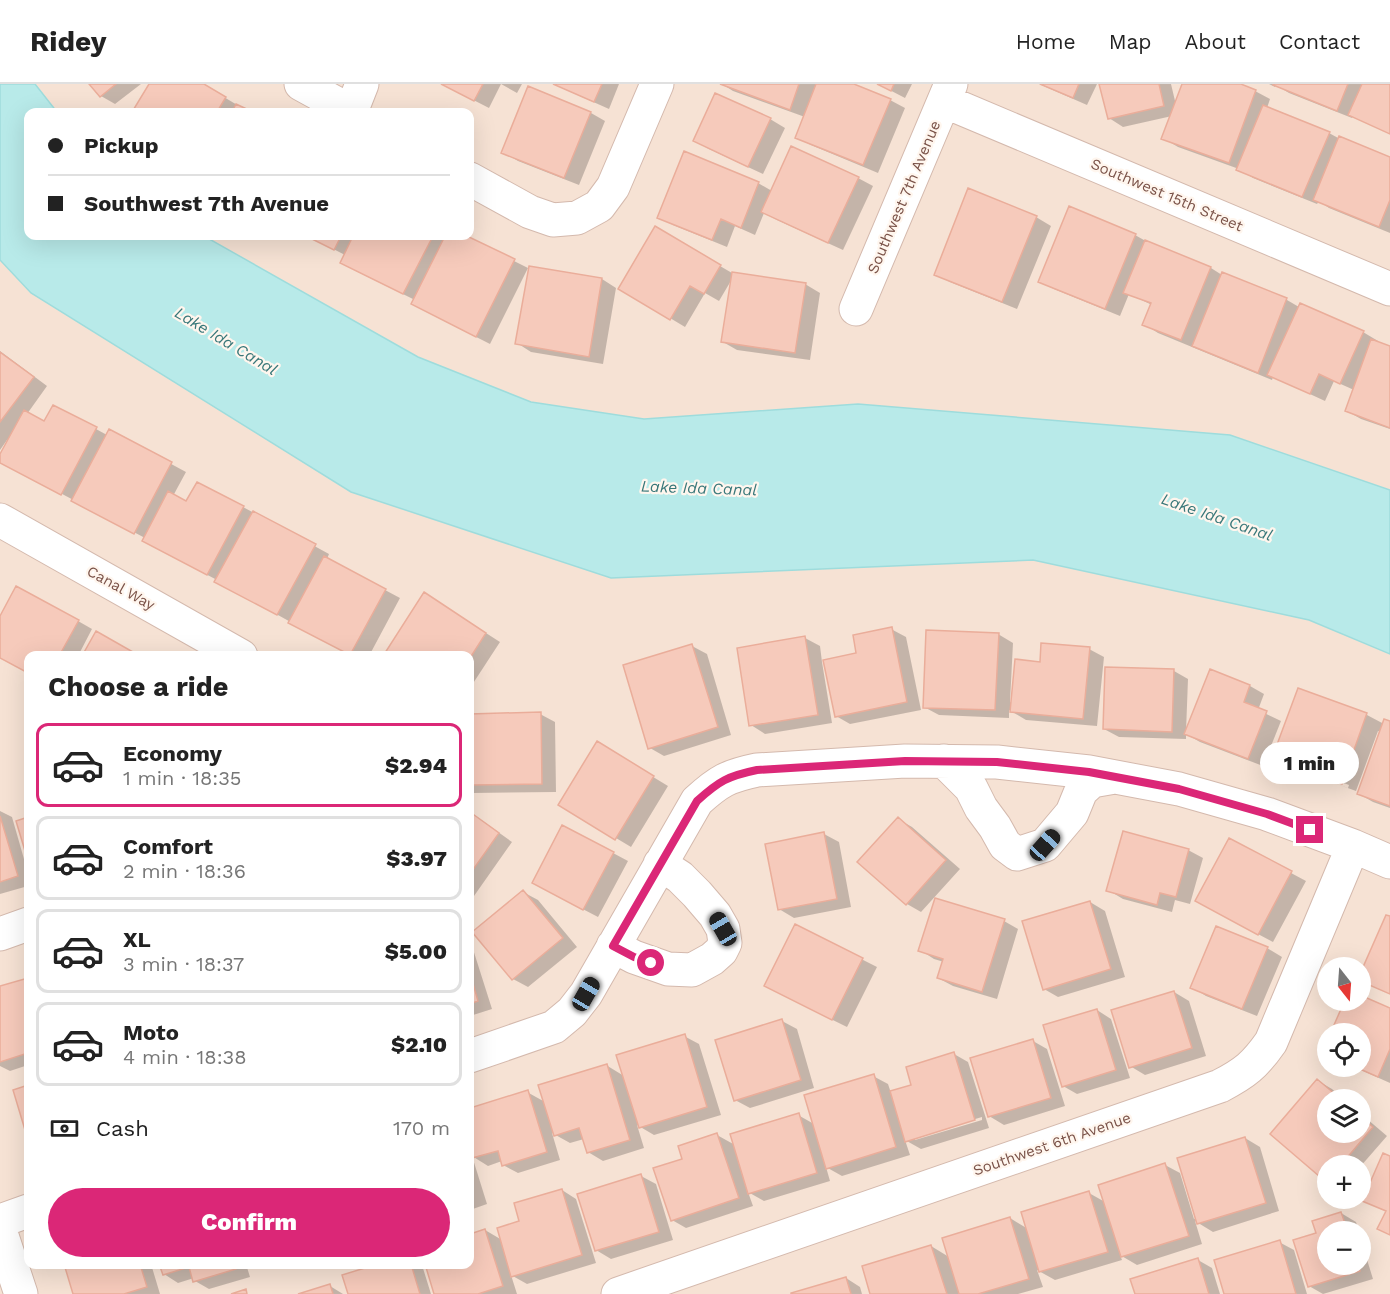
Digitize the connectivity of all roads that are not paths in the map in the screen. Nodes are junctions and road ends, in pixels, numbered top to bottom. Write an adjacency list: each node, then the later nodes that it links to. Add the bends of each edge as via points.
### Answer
1 (301, 84): 5 (street)
2 (362, 84): 6 (street)
3 (657, 84): 7 (street, via 613,188 598,206 577,218 553,220 530,212)
4 (948, 93): 8 (street, Southwest 15th Street); 9 (street, Southwest 7th Avenue)
5 (344, 108)
6 (353, 108)
7 (474, 181)
8 (1390, 289)
9 (856, 309)
10 (0, 520): 11 (street, Canal Way)
11 (232, 651)
12 (944, 761): 13 (street, via 997,762); 13 (street, via 971,788 1005,845 1017,854 1045,845 1092,781); 16 (street, via 757,770 735,775 714,785 697,801)
13 (1115, 777): 14 (street, via 1179,789 1267,814)
14 (1353, 846): 15 (street); 25 (street, Southwest 6th Avenue, via 1271,1042 1241,1076)
15 (1390, 862)
16 (660, 864): 19 (street); 19 (street, via 680,877 715,915 723,929 725,943 721,951 692,970 668,969)
17 (24, 925): 18 (street)
18 (0, 933)
19 (613, 946): 20 (street, via 586,994 555,1026)
20 (474, 1055)
21 (24, 1212): 22 (street)
22 (0, 1221)
23 (0, 1230): 24 (street)
24 (21, 1294)
25 (618, 1294)

